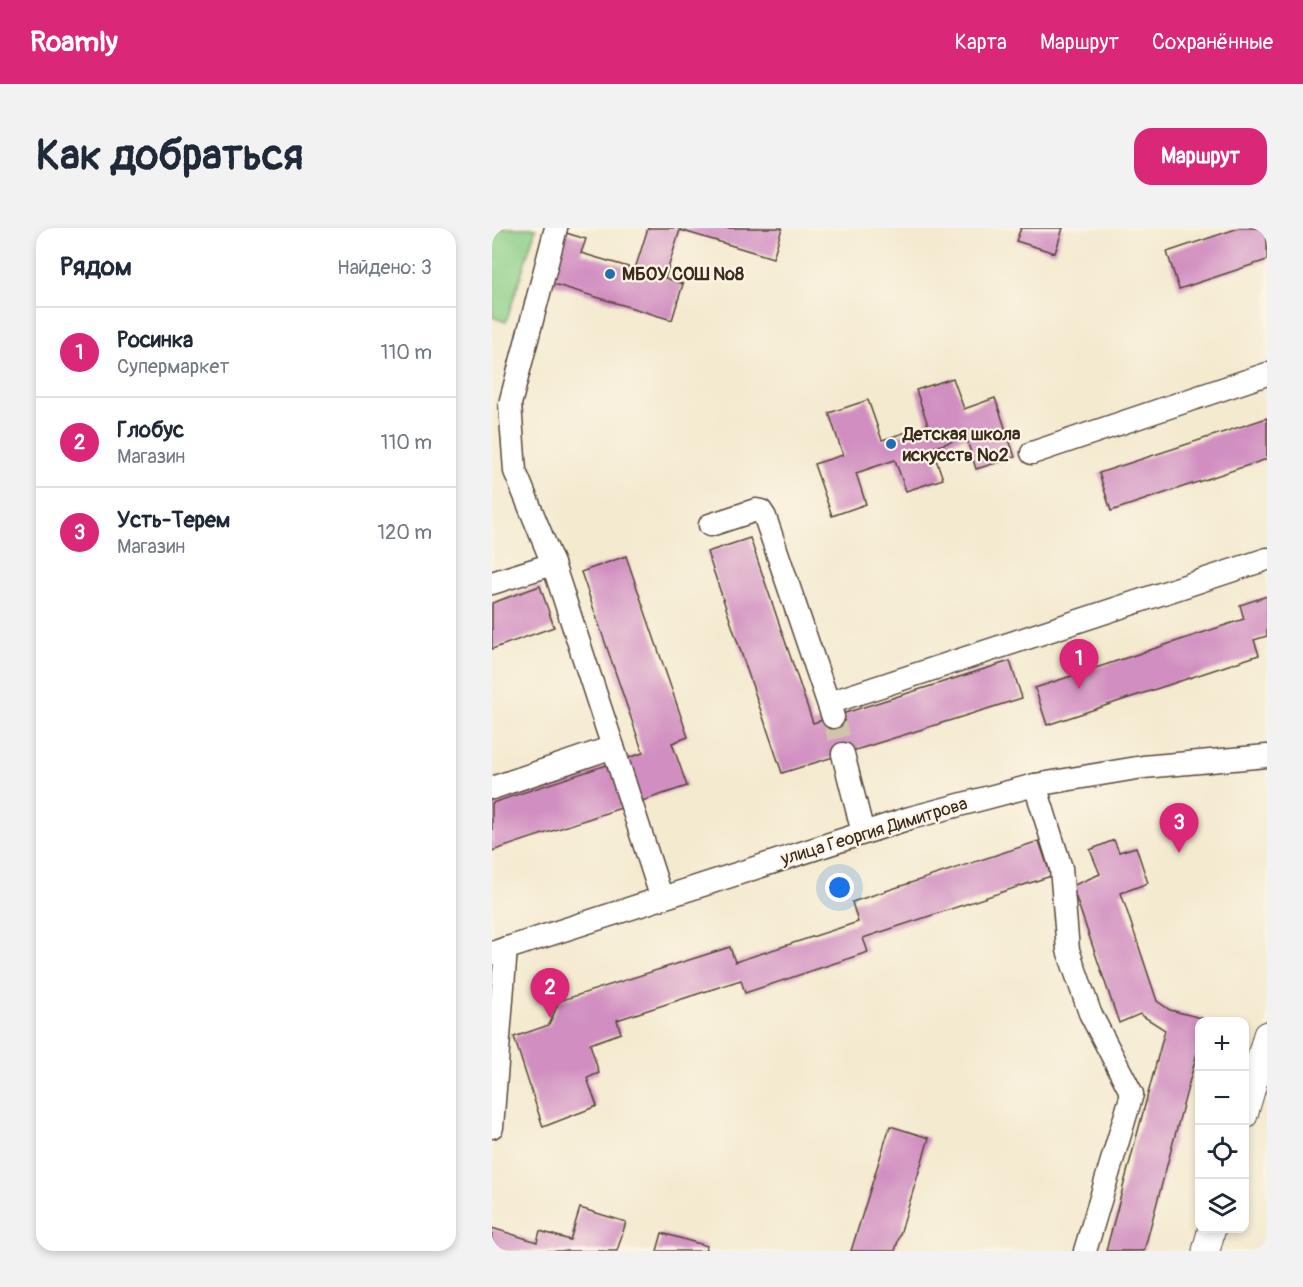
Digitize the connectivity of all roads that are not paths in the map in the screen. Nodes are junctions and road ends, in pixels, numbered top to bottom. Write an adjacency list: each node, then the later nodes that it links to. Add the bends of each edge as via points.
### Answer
1 (556, 228): 6 (street, via 510,404 515,471)
2 (1267, 374): 3 (street)
3 (1032, 453)
4 (710, 525): 5 (street, via 756,510 765,517 831,710)
5 (1267, 559)
6 (553, 564): 7 (street); 8 (street)
7 (492, 583)
8 (614, 747): 12 (street); 14 (street)
9 (843, 754): 13 (street)
10 (1267, 756): 11 (street, улица Георгия Димитрова, via 1143,766)
11 (1035, 785): 13 (street, улица Георгия Димитрова); 20 (street, via 1061,868 1068,950 1090,1013 1132,1094)
12 (492, 788)
13 (863, 833): 14 (street, улица Георгия Димитрова)
14 (661, 896): 15 (street, улица Георгия Димитрова)
15 (499, 951): 18 (street)
16 (1267, 1035): 17 (main road)
17 (1249, 1100)
18 (492, 1127)
19 (1211, 1233): 21 (main road)
20 (1085, 1251)
21 (1206, 1251)

